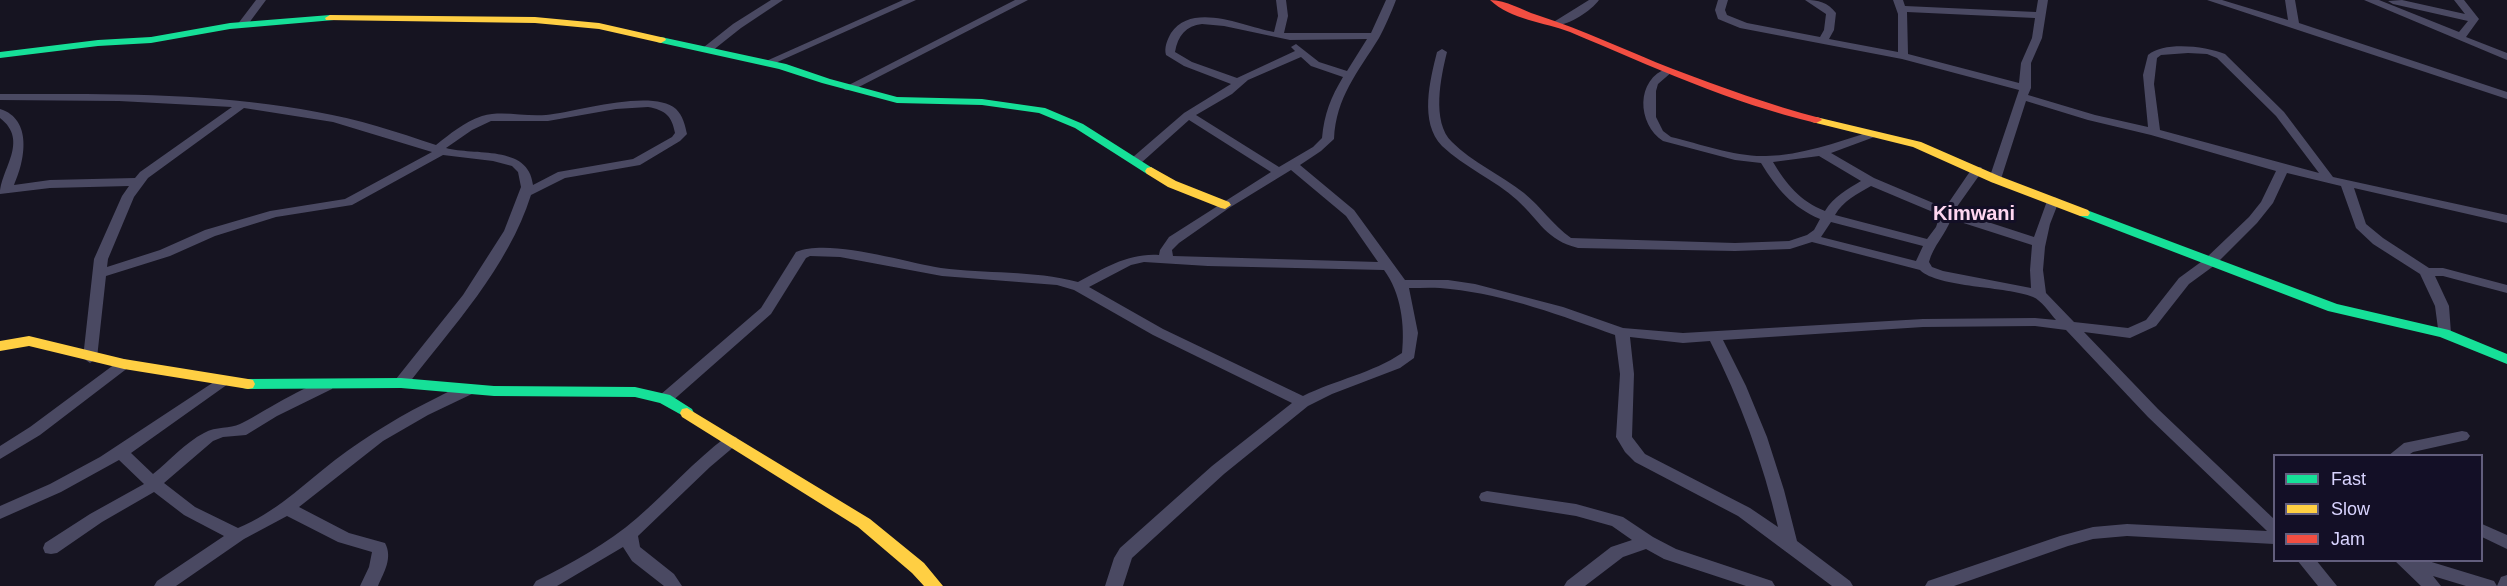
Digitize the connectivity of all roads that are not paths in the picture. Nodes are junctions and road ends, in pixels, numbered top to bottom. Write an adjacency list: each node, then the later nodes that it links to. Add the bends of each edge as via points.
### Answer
1 (261, 0): 21 (street)
2 (778, 0): 28 (street)
3 (911, 0): 34 (street)
4 (1023, 0): 38 (street)
5 (1281, 0): 23 (street, via 1283,16)
6 (1391, 0): 24 (street)
7 (1495, 0): 20 (street, via 1515,12)
8 (1594, 0): 20 (street)
9 (1723, 0): 27 (street, via 1721,14 1728,21)
10 (1810, 0): 27 (street, via 1831,13 1830,30)
11 (2043, 0): 18 (street)
12 (2212, 0): 22 (street)
13 (2290, 0): 22 (street)
14 (2369, 0): 25 (street)
15 (2385, 0): 19 (street)
16 (2459, 0): 19 (street)
17 (1900, 5): 18 (street); 32 (street, via 1905,37)
18 (2040, 15): 39 (street, via 2037,38 2026,63)
19 (2474, 20): 25 (street)
20 (1557, 23): 35 (street)
21 (242, 25): 28 (street, via 346,17 536,20 599,26); 31 (street, via 152,40)
22 (2294, 25): 40 (street)
23 (1278, 36): 26 (street); 37 (street, via 1209,22 1191,22 1179,30 1169,50 1173,56)
24 (1375, 36): 26 (street); 36 (street)
25 (2459, 36): 33 (street)
26 (1294, 38): 30 (street)
27 (1822, 42): 32 (street)
28 (708, 49): 34 (street)
29 (1442, 52): 68 (street, via 1433,112 1446,143 1521,197 1566,241 1601,246 1767,247)
30 (1300, 53): 36 (street, via 1315,64); 37 (street)
31 (0, 55)
32 (1903, 56): 39 (street)
33 (2507, 57)
34 (769, 62): 38 (street)
35 (1668, 71): 46 (street, via 1791,114); 50 (street, via 1653,83 1650,91 1650,117 1658,134 1678,142)
36 (1348, 75): 51 (street, via 1336,98 1328,139)
37 (1239, 83): 44 (street)
38 (849, 88): 49 (street, via 897,100 982,102 1041,110 1079,126)
39 (2023, 92): 45 (street, via 2092,118); 55 (street)
40 (2507, 96)
41 (0, 97): 42 (street, via 158,98)
42 (242, 105): 47 (street, via 352,122); 58 (street)
43 (0, 112): 60 (street, via 14,124 19,141 16,164)
44 (1188, 115): 49 (street); 54 (street)
45 (2154, 132): 52 (street); 56 (street, via 2148,72 2152,57 2161,52 2209,51 2227,61 2280,114)
46 (1873, 134): 48 (street); 53 (street, via 1917,144)
47 (440, 150): 61 (street, via 517,163 527,180); 61 (street, via 477,123 498,117 535,119 651,105 668,109 680,123 681,134 676,139 636,162 562,176); 76 (street, via 348,202 274,214)
48 (1821, 152): 50 (street); 57 (street)
49 (1137, 160): 63 (street, via 1172,183)
50 (1766, 160): 65 (street, via 1793,198)
51 (1293, 165): 54 (street); 73 (street, via 1341,203)
52 (2283, 169): 56 (street); 72 (street, via 2267,203)
53 (1977, 170): 55 (street); 64 (street)
54 (1279, 172): 63 (street)
55 (1995, 179): 62 (street)
56 (2329, 179): 59 (street)
57 (1870, 181): 64 (street); 65 (street, via 1834,206)
58 (136, 182): 60 (street, via 50,184); 76 (street, via 105,247)
59 (2346, 183): 66 (street); 75 (street, via 2360,225)
60 (3, 190)
61 (526, 193): 90 (street, via 500,253)
62 (2053, 201): 69 (street); 72 (street)
63 (1225, 205): 71 (street, via 1168,245)
64 (1947, 213): 69 (street); 70 (street)
65 (1828, 217): 68 (street); 70 (street)
66 (2503, 218): 67 (street)
67 (2507, 229)
68 (1812, 238): 74 (street)
69 (2038, 243): 80 (street, via 2035,274)
70 (1930, 244): 74 (street, via 1922,262)
71 (1166, 258): 73 (street); 78 (street, via 1127,262)
72 (2210, 262): 81 (street, via 2184,281 2151,323 2130,333); 83 (street, via 2333,308)
73 (1389, 266): 77 (street)
74 (1924, 267): 80 (street, via 1940,275)
75 (2426, 272): 79 (street, via 2443,272); 83 (street, via 2442,306)
76 (100, 273): 86 (street)
77 (1401, 284): 82 (street, via 1448,284 1502,293); 94 (street, via 1411,333 1409,355 1395,365)
78 (1078, 287): 93 (street, via 1058,281 942,272 840,253 808,252 797,259 766,311); 94 (street, via 1158,332)
79 (2507, 289)
80 (2039, 294): 81 (street)
81 (2070, 327): 84 (street, via 2035,322 1923,323); 104 (street, via 2161,421)
82 (1622, 332): 84 (street, via 1683,338); 111 (street, via 1627,374 1624,437 1630,448 1640,458 1743,512)
83 (2444, 333): 87 (street)
84 (1714, 336): 111 (street, via 1734,372 1764,446)
85 (0, 345): 86 (street, via 29,341)
86 (90, 358): 88 (street)
87 (2507, 359)
88 (124, 364): 89 (street); 98 (street)
89 (223, 381): 91 (street, via 258,386); 97 (street)
90 (401, 383): 91 (street); 92 (street)
91 (328, 384): 100 (street, via 241,431 208,437)
92 (469, 389): 93 (street, via 623,392); 102 (street, via 416,415 350,457)
93 (665, 399): 96 (street)
94 (1303, 402): 121 (street, via 1218,470 1126,554)
95 (2462, 436): 99 (street, via 2409,447)
96 (731, 441): 106 (street, via 692,471); 120 (street, via 864,524)
97 (120, 452): 100 (street); 103 (street, via 66,483)
98 (0, 453)
99 (2398, 454)
100 (155, 483): 107 (street, via 207,522); 112 (street)
101 (1487, 497): 109 (street, via 1594,514 1617,521)
102 (288, 509): 107 (street); 117 (street, via 344,537 378,548 379,562)
103 (0, 513)
104 (2273, 527)
105 (2483, 531): 110 (street)
106 (630, 534): 118 (street); 119 (street, via 631,550)
107 (238, 535): 116 (street)
108 (2273, 538): 125 (street, via 2127,530 2093,533)
109 (1647, 542): 122 (street, via 1617,552); 123 (street)
110 (2507, 543)
111 (1790, 544): 124 (street)
112 (51, 548)
113 (2306, 562): 126 (street)
114 (2406, 562): 127 (street)
115 (2408, 562): 128 (street)
116 (163, 586)
117 (369, 586)
118 (542, 586)
119 (673, 586)
120 (934, 586)
121 (1114, 586)
122 (1573, 586)
123 (1766, 586)
124 (1844, 586)
125 (1934, 586)
126 (2328, 586)
127 (2432, 586)
128 (2488, 586)

